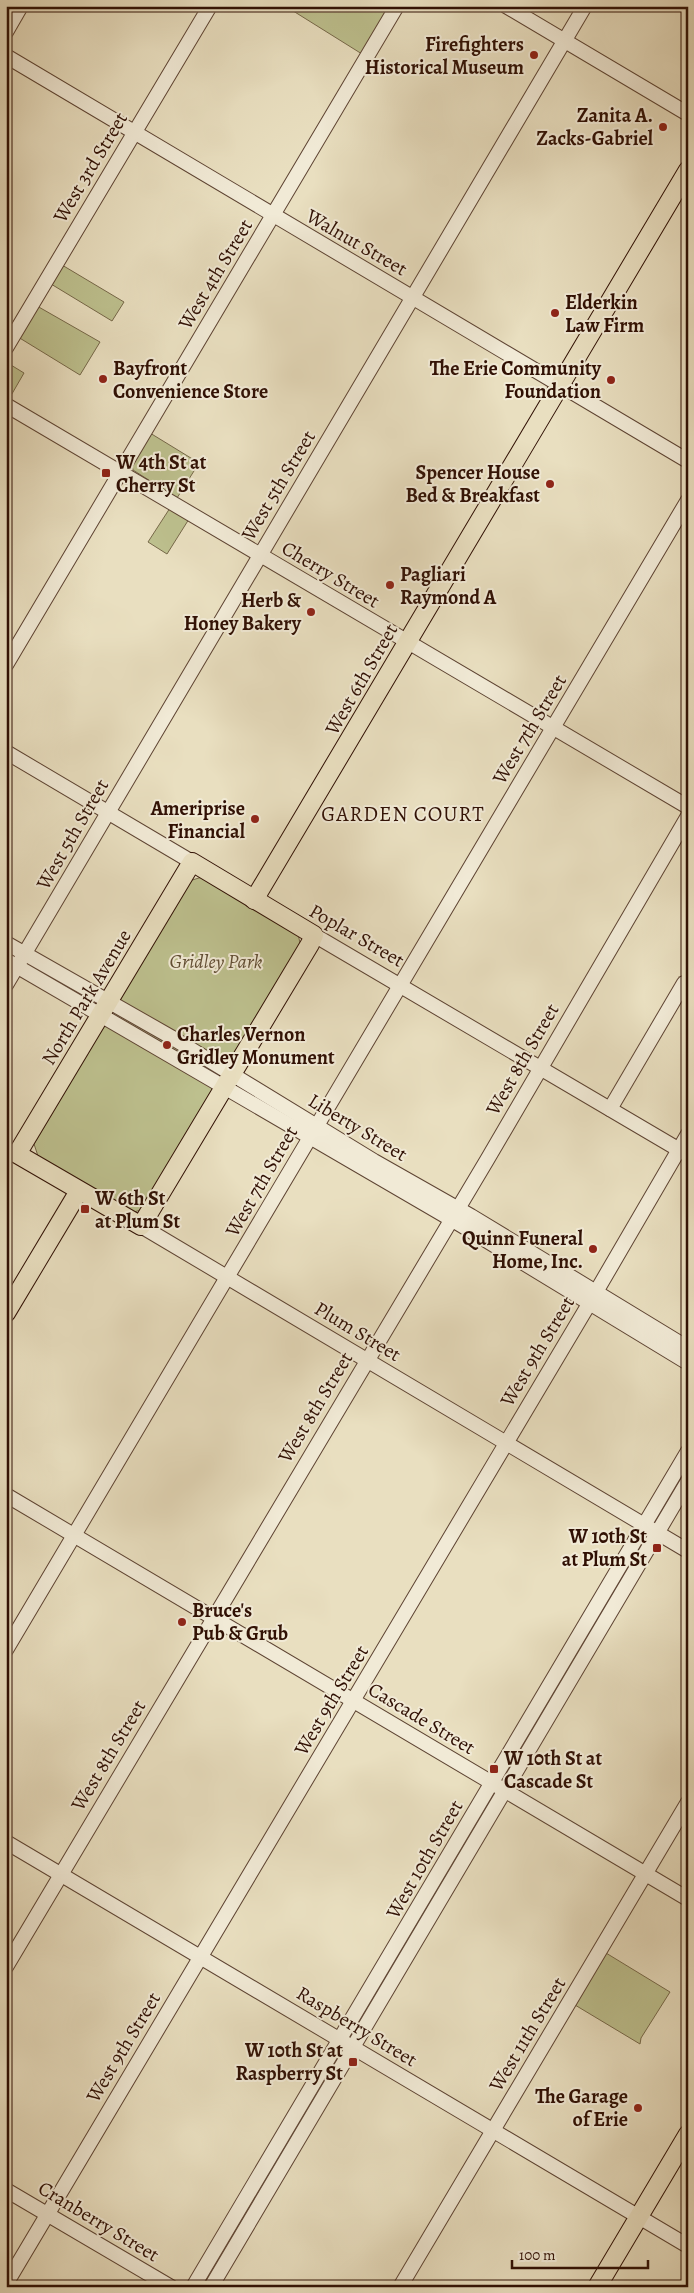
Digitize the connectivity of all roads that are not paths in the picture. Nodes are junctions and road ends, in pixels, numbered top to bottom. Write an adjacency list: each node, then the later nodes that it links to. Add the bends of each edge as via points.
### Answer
1 (21, 6): 6 (street)
2 (210, 6): 10 (street, West 3rd Street)
3 (397, 6): 12 (street, West 4th Street)
4 (506, 6): 7 (street)
5 (585, 6): 7 (street, West 5th Street)
6 (6, 32)
7 (565, 41): 9 (street); 13 (street, West 5th Street)
8 (6, 56): 10 (street, Walnut Street)
9 (688, 114)
10 (133, 133): 12 (street, Walnut Street); 14 (street, West 3rd Street)
11 (688, 170): 15 (main road, West 6th Street)
12 (273, 216): 13 (street, Walnut Street); 18 (street, West 4th Street)
13 (412, 297): 15 (street, Walnut Street); 20 (street, West 5th Street)
14 (6, 348)
15 (559, 386): 17 (street, Walnut Street); 21 (main road, West 6th Street)
16 (6, 404): 18 (street, Cherry Street)
17 (688, 461)
18 (120, 472): 20 (street, Cherry Street); 22 (street, West 4th Street)
19 (688, 500): 23 (street, West 7th Street)
20 (260, 554): 21 (street, Cherry Street); 26 (street, West 5th Street)
21 (407, 642): 23 (street, Cherry Street); 29 (main road, West 6th Street)
22 (6, 665)
23 (553, 727): 25 (street, Cherry Street); 35 (street, West 7th Street)
24 (6, 752): 26 (street, Poplar Street)
25 (688, 807)
26 (108, 812): 28 (street, Poplar Street); 32 (street, West 5th Street)
27 (688, 816): 38 (street, West 8th Street)
28 (192, 862): 29 (main road, Poplar Street); 37 (main road, North Park Avenue)
29 (254, 900): 30 (main road, Poplar Street)
30 (314, 935): 35 (street, Poplar Street); 39 (main road)
31 (6, 943): 32 (street, Liberty Street)
32 (25, 954): 33 (street, West 5th Street); 37 (street, Liberty Street)
33 (12, 963): 36 (street, West 5th Street); 37 (street, Liberty Street)
34 (684, 983): 40 (street)
35 (400, 984): 38 (street, Poplar Street); 41 (street, West 7th Street)
36 (6, 985)
37 (105, 1008): 39 (street, Liberty Street); 43 (main road, North Park Avenue)
38 (540, 1068): 40 (street, Poplar Street); 46 (street, West 8th Street)
39 (228, 1081): 41 (street, Liberty Street); 47 (main road)
40 (610, 1110): 44 (street, Poplar Street)
41 (313, 1131): 46 (street, Liberty Street, via 374,1161); 48 (street, West 7th Street)
42 (688, 1134): 44 (street, West 9th Street)
43 (11, 1151): 45 (main road, Plum Street)
44 (683, 1152): 49 (street, West 9th Street)
45 (79, 1191): 47 (main road, Plum Street); 50 (main road)
46 (453, 1213): 49 (street, Liberty Street); 52 (street, West 8th Street)
47 (141, 1226): 48 (street, Plum Street)
48 (227, 1278): 52 (street, Plum Street); 60 (street, West 7th Street)
49 (593, 1298): 51 (street, Liberty Street); 53 (street, Liberty Street); 54 (street, West 9th Street)
50 (6, 1313)
51 (688, 1348)
52 (366, 1360): 54 (street, Plum Street); 62 (street, West 8th Street)
53 (688, 1363)
54 (505, 1443): 58 (street, Plum Street); 66 (street, West 9th Street)
55 (688, 1451): 58 (street, West 10th Street)
56 (688, 1481): 59 (street, West 10th Street)
57 (6, 1494): 60 (street, Cascade Street)
58 (644, 1525): 59 (street, Plum Street); 64 (street, West 10th Street)
59 (657, 1533): 61 (street, Plum Street); 65 (street, West 10th Street)
60 (74, 1535): 62 (street, Cascade Street); 63 (street, West 7th Street)
61 (688, 1551)
62 (214, 1618): 66 (street, Cascade Street); 72 (street, West 8th Street)
63 (6, 1650)
64 (568, 1653): 65 (street); 67 (street, West 10th Street)
65 (581, 1660): 68 (street, West 10th Street)
66 (354, 1701): 67 (street, Cascade Street); 75 (street, West 9th Street)
67 (492, 1783): 68 (street, Cascade Street); 73 (street, West 10th Street)
68 (504, 1790): 71 (street, Cascade Street); 73 (street, West 10th Street)
69 (688, 1802): 71 (street, West 11th Street)
70 (6, 1842): 72 (street, Raspberry Street)
71 (645, 1874): 74 (street, Cascade Street); 78 (street, West 11th Street)
72 (61, 1875): 75 (street, Raspberry Street); 76 (street, West 8th Street)
73 (445, 1877): 77 (street, West 10th Street)
74 (688, 1899)
75 (200, 1956): 77 (street, Raspberry Street); 82 (street, West 9th Street)
76 (6, 1967)
77 (347, 2044): 78 (street, Raspberry Street); 80 (street, West 10th Street)
78 (493, 2130): 83 (street, Raspberry Street); 89 (street, West 11th Street)
79 (688, 2134): 83 (main road)
80 (271, 2172): 87 (street, West 10th Street); 88 (street, West 10th Street)
81 (6, 2190): 82 (street, Cranberry Street)
82 (48, 2214): 85 (street, West 9th Street); 86 (street, Cranberry Street)
83 (639, 2216): 84 (street, Raspberry Street); 90 (main road)
84 (688, 2246)
85 (6, 2284)
86 (171, 2287)
87 (194, 2287)
88 (210, 2287)
89 (400, 2287)
90 (598, 2287)

